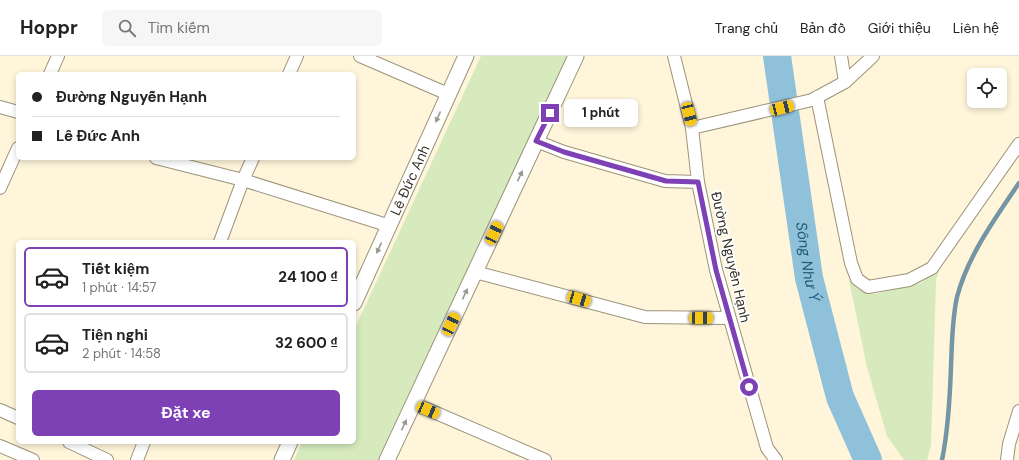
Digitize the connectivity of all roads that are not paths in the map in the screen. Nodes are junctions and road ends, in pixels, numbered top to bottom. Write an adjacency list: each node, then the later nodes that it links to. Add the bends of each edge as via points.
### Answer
1 (58, 56): 9 (street)
2 (297, 56): 10 (street)
3 (360, 56): 12 (street)
4 (466, 56): 12 (street, Lê Đức Anh)
5 (576, 56): 17 (street)
6 (674, 56): 16 (street, Đường Nguyễn Hạnh)
7 (841, 56): 11 (street)
8 (872, 56): 11 (street)
9 (51, 72)
10 (290, 72)
11 (844, 82): 13 (street)
12 (448, 94): 25 (street, Lê Đức Anh, one-way to 25)
13 (815, 99): 16 (street); 18 (street, via 851,262 857,279 868,287 909,280 932,268)
14 (0, 107): 15 (street)
15 (16, 111)
16 (692, 128): 23 (street, Đường Nguyễn Hạnh)
17 (536, 141): 23 (street, via 564,152 666,181); 27 (street, one-way to 17)
18 (1019, 144)
19 (16, 152): 24 (street)
20 (164, 160): 22 (street)
21 (251, 160): 22 (street)
22 (243, 180): 25 (street); 26 (street)
23 (698, 182): 29 (street, Đường Nguyễn Hạnh, via 716,270)
24 (0, 188)
25 (390, 226): 28 (street, Lê Đức Anh, one-way to 28)
26 (221, 240)
27 (476, 272): 29 (street, via 645,317); 30 (street, one-way to 27)
28 (356, 299)
29 (729, 318): 38 (street, Đường Nguyễn Hạnh)
30 (413, 403): 43 (street, one-way to 30); 44 (street)
31 (0, 410): 33 (street)
32 (1019, 412): 46 (street)
33 (16, 417)
34 (73, 444): 40 (street)
35 (143, 444): 41 (street)
36 (289, 444): 42 (street)
37 (0, 446): 39 (street)
38 (765, 454): 45 (street, Đường Nguyễn Hạnh)
39 (33, 460)
40 (107, 460)
41 (136, 460)
42 (282, 460)
43 (388, 460)
44 (545, 460)
45 (776, 460)
46 (1007, 460)

